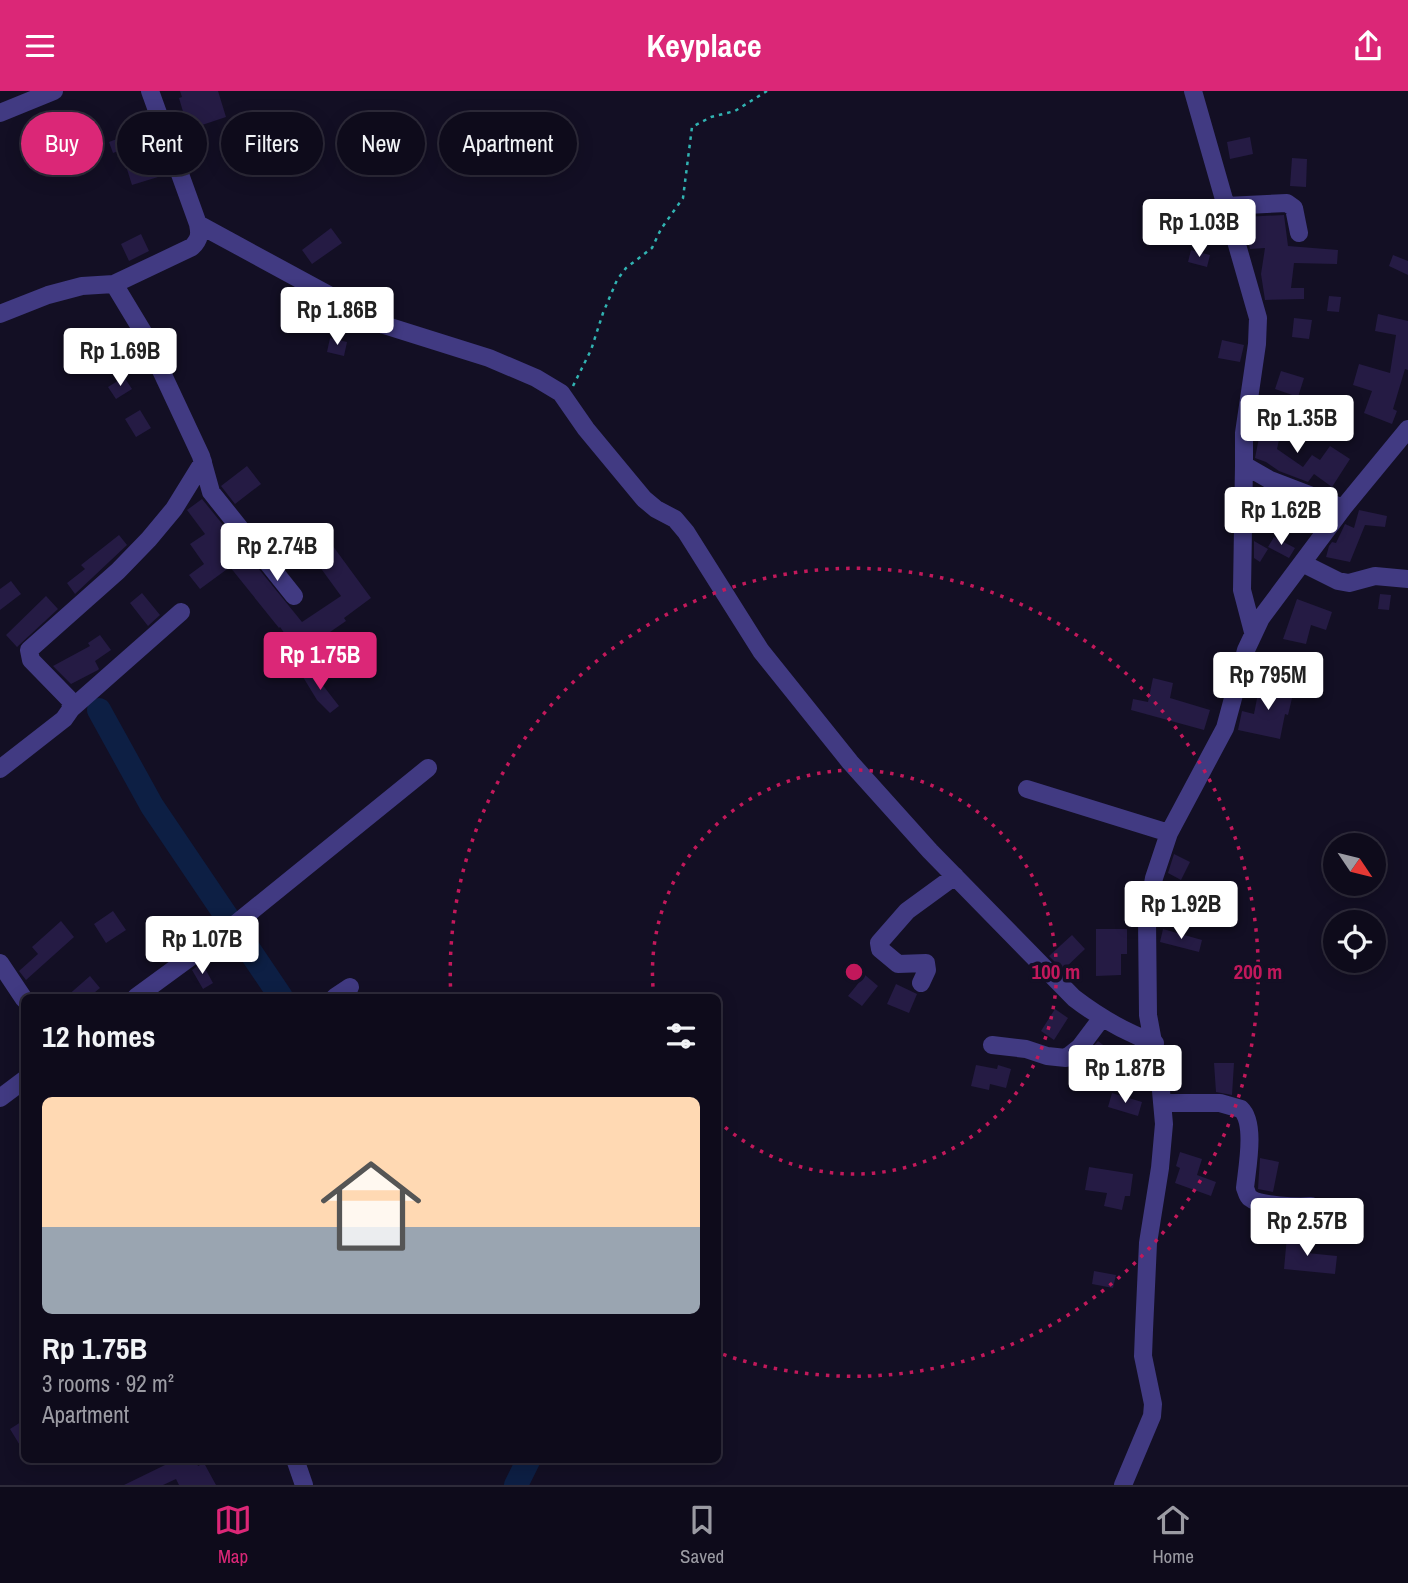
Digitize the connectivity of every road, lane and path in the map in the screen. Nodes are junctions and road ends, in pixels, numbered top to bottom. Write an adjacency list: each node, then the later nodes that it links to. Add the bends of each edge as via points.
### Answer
1 (54, 91): 5 (street)
2 (152, 91): 7 (street)
3 (767, 91): 11 (path, via 735,111 692,127 683,198 652,248 617,280)
4 (1193, 91): 6 (street)
5 (0, 113)
6 (1226, 206): 8 (street, via 1287,203 1294,208); 14 (street, via 1258,318)
7 (198, 224): 9 (street, via 200,237 192,247); 11 (street, via 384,325 489,358 543,381)
8 (1298, 233)
9 (114, 284): 10 (street, via 82,286); 13 (street, via 143,332)
10 (0, 314)
11 (566, 400): 26 (street, via 637,491 686,532 790,691 886,804)
12 (1408, 429): 15 (street)
13 (203, 462): 18 (street, via 217,503); 21 (street, via 149,540 29,650 31,660 70,700)
14 (1244, 465): 15 (street); 20 (street, via 1242,590)
15 (1343, 508): 16 (street)
16 (1302, 563): 17 (street, via 1349,583 1375,576); 20 (street)
17 (1408, 579)
18 (294, 596)
19 (181, 612): 21 (street)
20 (1253, 632): 25 (street, via 1225,728)
21 (71, 709): 23 (street)
22 (428, 768): 30 (street)
23 (0, 769)
24 (1027, 789): 25 (street)
25 (1170, 833): 32 (street, via 1154,878 1147,919 1148,1015)
26 (955, 876): 28 (street, via 907,911 879,943 898,964 926,963); 31 (street, via 1074,998)
27 (0, 963): 29 (street)
28 (921, 983)
29 (21, 994)
30 (140, 994)
31 (1101, 1019): 32 (street); 33 (street, via 1066,1058)
32 (1155, 1043): 36 (street)
33 (992, 1045)
34 (21, 1082): 35 (street)
35 (0, 1098)
36 (1163, 1103): 37 (street, via 1220,1103 1241,1109 1248,1120 1250,1140 1248,1196 1260,1202); 40 (street, via 1148,1243 1143,1356 1152,1416)
37 (1311, 1206)
38 (296, 1463): 39 (street)
39 (304, 1485)
40 (1124, 1485)

